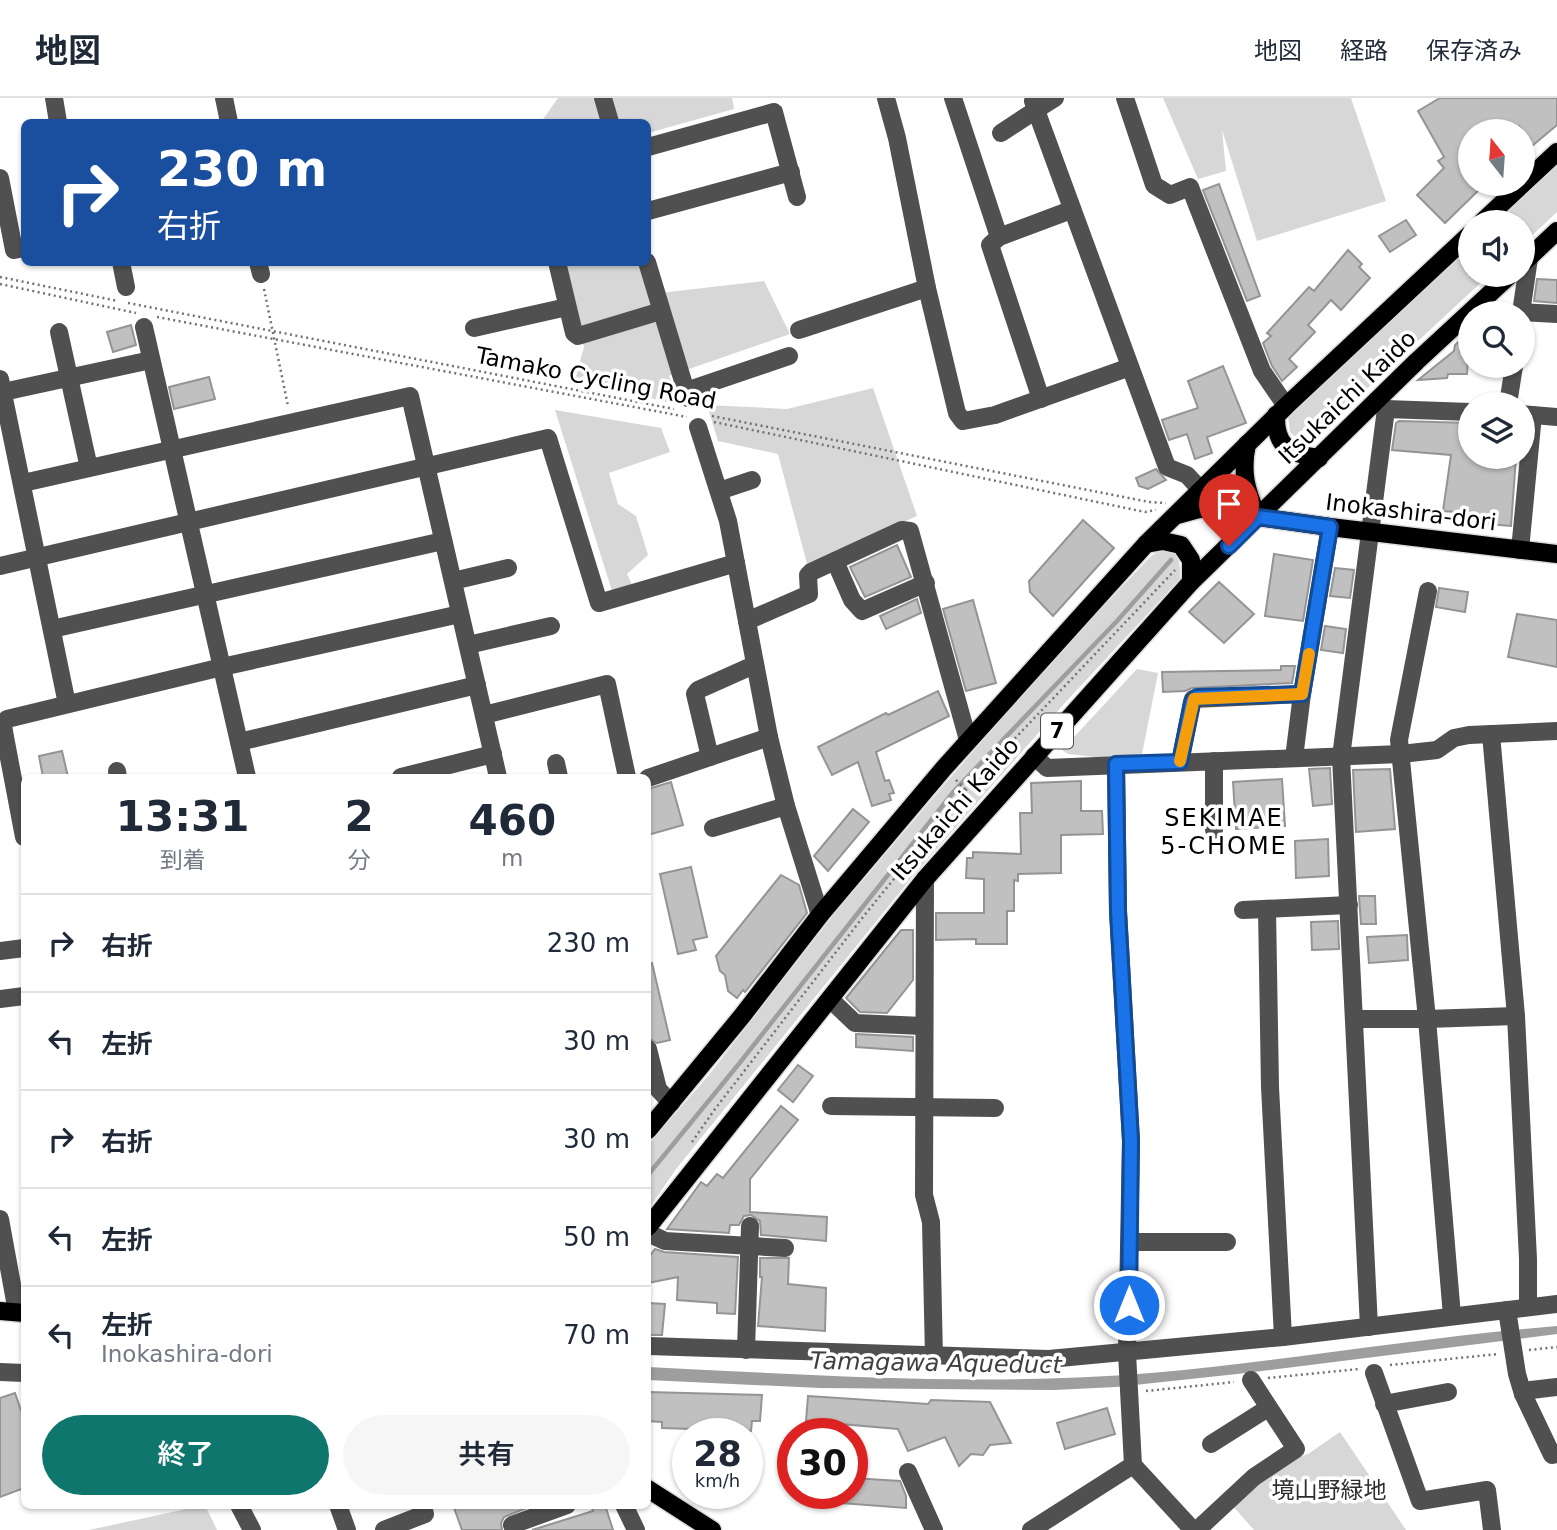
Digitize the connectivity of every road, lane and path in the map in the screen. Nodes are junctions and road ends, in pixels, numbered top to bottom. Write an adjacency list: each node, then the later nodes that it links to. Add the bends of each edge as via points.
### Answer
1 (54, 98): 9 (street)
2 (224, 98): 10 (street)
3 (603, 98): 11 (street)
4 (886, 98): 34 (street)
5 (953, 98): 22 (street)
6 (1055, 98): 8 (street)
7 (1125, 98): 53 (street, via 1154,185 1170,195 1190,187)
8 (1034, 104): 12 (street); 20 (street)
9 (58, 119)
10 (228, 119)
11 (609, 119)
12 (1001, 133)
13 (651, 146): 15 (street, via 774,112)
14 (1557, 152): 19 (main road)
15 (790, 172): 17 (street); 18 (street)
16 (0, 177): 24 (street, via 14,250)
17 (797, 197)
18 (651, 210)
19 (1495, 210)
20 (1071, 211): 22 (street); 48 (street)
21 (1557, 231): 25 (main road)
22 (999, 237): 51 (street, via 990,245)
23 (1458, 245): 53 (main road, Itsukaichi Kaido)
24 (21, 249)
25 (1535, 252)
26 (122, 266): 32 (street)
27 (558, 266): 36 (street)
28 (648, 266): 37 (street)
29 (260, 268): 43 (path)
30 (0, 277): 35 (path, Tamako Cycling Road)
31 (0, 284): 35 (path, via 135,313)
32 (126, 286)
33 (1498, 287): 52 (main road, Itsukaichi Kaido / 7)
34 (927, 288): 42 (street); 51 (street, via 957,413 963,421)
35 (133, 304): 43 (path, Tamako Cycling Road)
36 (567, 307): 37 (street, via 578,336); 41 (street)
37 (661, 311): 55 (street)
38 (1535, 313): 39 (street)
39 (1557, 314)
40 (146, 321): 45 (path); 47 (street)
41 (474, 328)
42 (799, 330)
43 (273, 331): 45 (path); 55 (path, Tamako Cycling Road)
44 (59, 332): 49 (street)
45 (275, 339): 55 (path); 58 (path)
46 (789, 356): 55 (street)
47 (151, 360): 49 (street); 60 (street)
48 (1130, 367): 51 (street); 67 (street, via 1167,467 1187,475)
49 (69, 378): 50 (street); 62 (street)
50 (2, 386): 66 (street)
51 (1041, 399)
52 (1381, 404): 54 (street); 61 (main road, Itsukaichi Kaido / 7); 74 (street)
53 (1281, 410): 59 (main road, Itsukaichi Kaido); 61 (main road, via 1278,435 1282,444 1300,455)
54 (1458, 411)
55 (696, 412): 68 (street); 69 (path, Tamako Cycling Road, via 1149,502); 69 (path, via 1145,512)
56 (1535, 415): 57 (street)
57 (1557, 417)
58 (292, 422): 60 (street); 63 (street, via 410,396)
59 (1247, 444): 67 (main road, Itsukaichi Kaido); 71 (main road, via 1245,487)
60 (173, 449): 62 (street); 72 (street)
61 (1319, 458): 71 (main road, Itsukaichi Kaido / 7)
62 (89, 468): 66 (street)
63 (426, 468): 72 (street); 75 (street); 82 (street, via 548,438 598,603)
64 (1525, 469): 77 (street)
65 (752, 480): 68 (street)
66 (23, 483): 80 (street)
67 (1200, 489): 69 (main road, Itsukaichi Kaido)
68 (719, 491): 82 (street)
69 (1187, 503): 70 (main road, Itsukaichi Kaido)
70 (1173, 516): 71 (main road, Inokashira-dori, via 1221,509); 76 (main road, Itsukaichi Kaido)
71 (1258, 517): 73 (main road, Inokashira-dori); 86 (main road, Itsukaichi Kaido / 7)
72 (189, 522): 80 (street); 89 (street)
73 (1330, 527): 74 (main road, Inokashira-dori); 98 (street)
74 (1371, 533): 77 (main road, Inokashira-dori); 110 (street)
75 (443, 541): 85 (street); 89 (street)
76 (1146, 544): 79 (main road, via 1174,542); 104 (main road, Itsukaichi Kaido)
77 (1520, 550): 78 (main road, Inokashira-dori)
78 (1557, 554)
79 (1189, 555): 86 (main road); 121 (path)
80 (38, 557): 83 (street); 93 (street)
81 (835, 561): 87 (street, via 852,600 862,611); 87 (street, via 906,530 912,533); 91 (street, via 808,575 808,594)
82 (736, 563): 91 (street)
83 (0, 566)
84 (508, 568): 85 (street)
85 (453, 581): 90 (street)
86 (1191, 582): 108 (main road, Itsukaichi Kaido / 7)
87 (926, 583): 104 (street)
88 (1428, 591): 107 (street, via 1399,740)
89 (205, 595): 93 (street); 96 (street)
90 (460, 614): 94 (street); 96 (street)
91 (747, 621): 95 (street)
92 (551, 626): 94 (street)
93 (52, 629): 99 (street)
94 (468, 645): 97 (street)
95 (754, 665): 103 (street); 109 (street, via 695,694)
96 (222, 667): 99 (street); 105 (street)
97 (477, 685): 100 (street); 105 (street)
98 (1302, 694): 111 (street); 113 (street, via 1194,699)
99 (67, 704): 123 (street, via 7,719 4,725)
100 (484, 715): 106 (street); 118 (street, via 607,684)
101 (1557, 731): 102 (street)
102 (1491, 734): 107 (street, via 1454,738 1437,750); 136 (street)
103 (769, 737): 109 (street); 122 (street)
104 (968, 740): 130 (main road, Itsukaichi Kaido)
105 (239, 742): 115 (street)
106 (493, 754): 116 (street); 117 (street)
107 (1401, 754): 110 (street); 138 (street)
108 (1034, 756): 114 (street, via 1047,768); 126 (main road, Itsukaichi Kaido / 7)
109 (710, 757): 119 (street)
110 (1341, 757): 111 (street); 127 (street)
111 (1294, 758): 112 (street)
112 (1214, 761): 113 (street); 125 (street)
113 (1180, 762): 114 (street)
114 (1116, 764): 151 (street, via 1118,911 1131,1141)
115 (246, 774)
116 (413, 774)
117 (497, 774)
118 (626, 774)
119 (651, 777)
120 (957, 782): 121 (path)
121 (964, 789): 146 (path)
122 (786, 806): 124 (street); 130 (street)
123 (21, 820)
124 (713, 828)
125 (1214, 830)
126 (925, 879): 135 (main road, Itsukaichi Kaido / 7); 139 (street)
127 (1349, 905): 128 (street); 137 (street)
128 (1267, 909): 129 (street); 161 (street, via 1270,1087)
129 (1243, 910)
130 (820, 915): 141 (main road, Itsukaichi Kaido)
131 (21, 948): 132 (street)
132 (0, 951)
133 (21, 996): 134 (street)
134 (0, 999)
135 (831, 1000): 139 (street, via 855,1023); 148 (main road, Itsukaichi Kaido / 7)
136 (1516, 1016): 138 (street); 156 (street)
137 (1354, 1018): 138 (street); 159 (street)
138 (1427, 1019): 158 (street)
139 (923, 1026): 143 (street)
140 (651, 1061): 141 (street, via 658,1089)
141 (671, 1103): 145 (main road, Itsukaichi Kaido)
142 (831, 1106): 143 (street)
143 (923, 1107): 144 (street); 165 (street)
144 (995, 1108)
145 (651, 1126)
146 (688, 1148)
147 (0, 1219): 157 (street)
148 (651, 1223)
149 (750, 1226): 153 (street)
150 (651, 1234): 153 (street, via 665,1241)
151 (1130, 1242): 152 (street); 166 (street)
152 (1227, 1242)
153 (749, 1245): 154 (street); 164 (street)
154 (785, 1248)
155 (1557, 1304): 156 (street)
156 (1528, 1306): 160 (street)
157 (14, 1312)
158 (1452, 1316): 159 (street); 160 (street)
159 (1369, 1327): 161 (street)
160 (1510, 1333): 163 (path); 167 (path); 174 (street)
161 (1283, 1337): 166 (street)
162 (651, 1346): 164 (street)
163 (1557, 1347)
164 (746, 1350): 165 (street)
165 (934, 1357): 166 (street)
166 (1128, 1359): 172 (street)
167 (1375, 1369): 170 (path); 175 (street)
168 (0, 1372): 169 (street)
169 (21, 1373)
170 (1251, 1380): 172 (path); 176 (street)
171 (1557, 1387): 174 (street)
172 (1129, 1390): 179 (street)
173 (1448, 1392): 175 (street)
174 (1523, 1394): 178 (street, via 1552,1455)
175 (1384, 1404): 196 (street, via 1420,1501 1486,1490)
176 (1268, 1408): 177 (street); 187 (street, via 1296,1449)
177 (1211, 1444)
178 (1557, 1454)
179 (1133, 1465): 187 (street); 195 (street)
180 (908, 1472): 194 (street)
181 (651, 1491): 193 (main road)
182 (241, 1509): 188 (street)
183 (339, 1509): 189 (street)
184 (423, 1509): 190 (street, via 425,1514)
185 (556, 1509): 191 (street, via 512,1525)
186 (626, 1509): 192 (street)
187 (1191, 1529)
188 (252, 1530)
189 (347, 1530)
190 (384, 1530)
191 (514, 1530)
192 (636, 1530)
193 (712, 1530)
194 (934, 1530)
195 (1031, 1530)
196 (1492, 1530)

